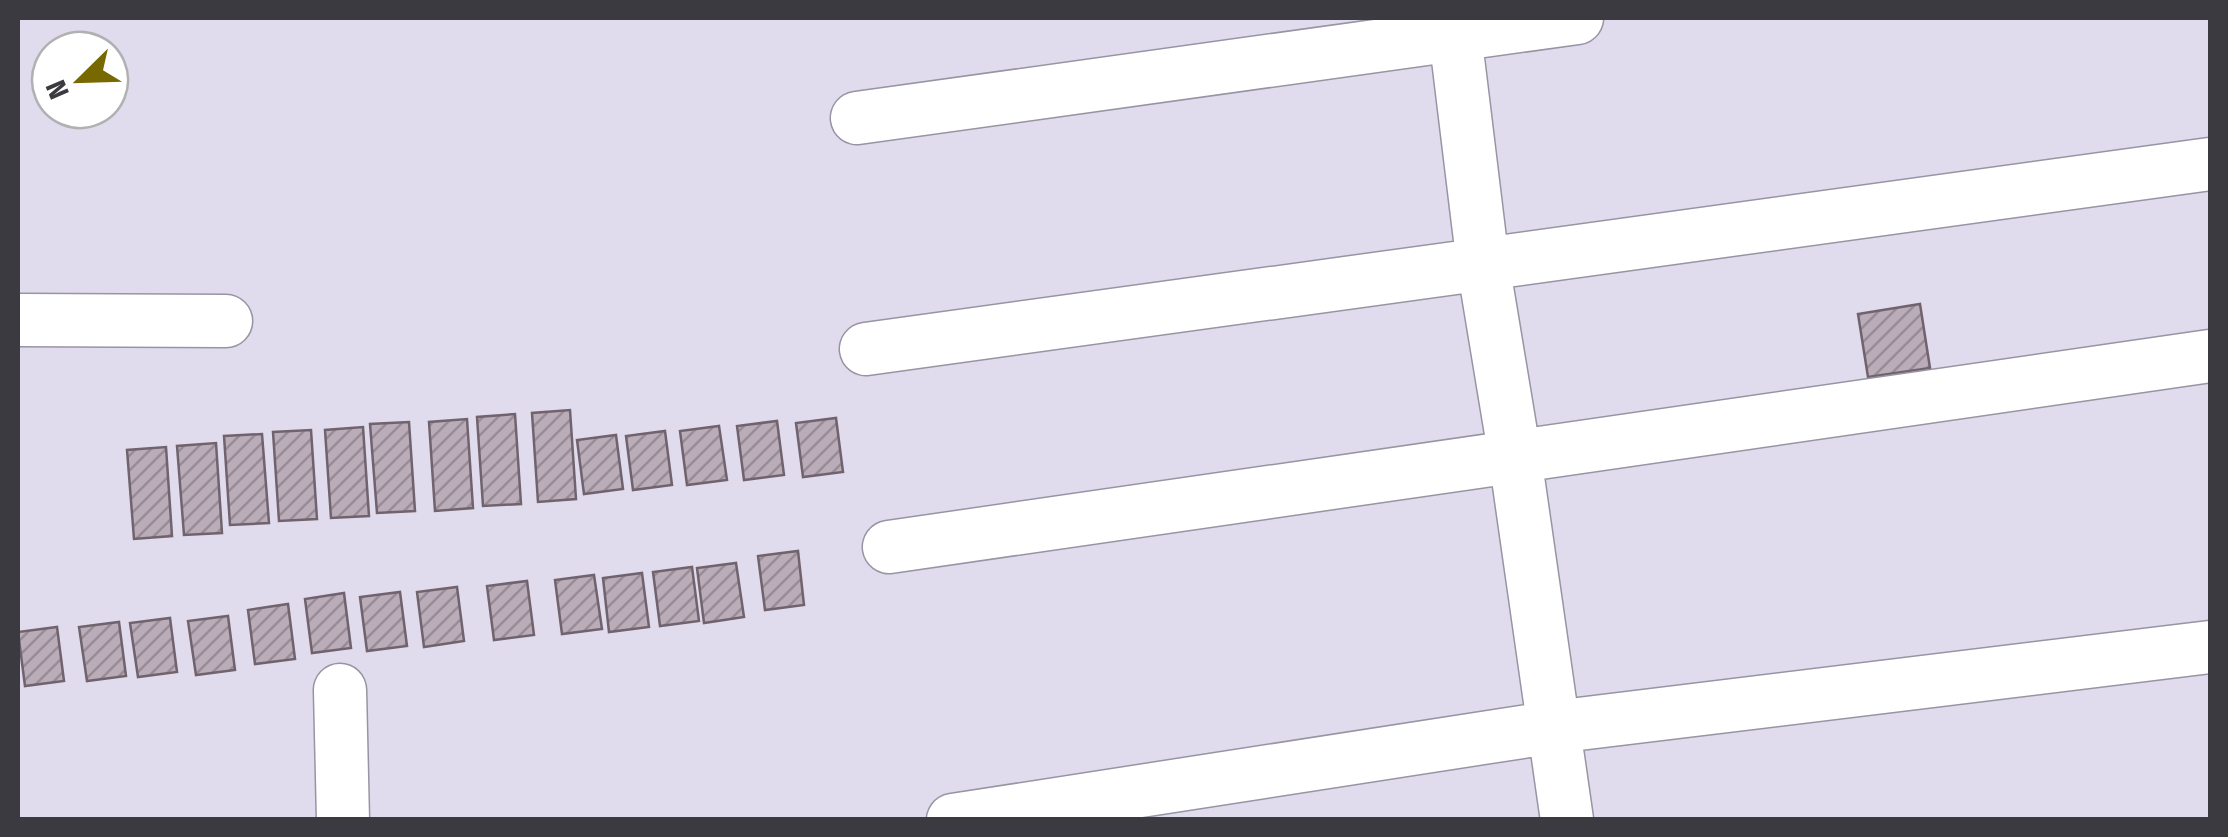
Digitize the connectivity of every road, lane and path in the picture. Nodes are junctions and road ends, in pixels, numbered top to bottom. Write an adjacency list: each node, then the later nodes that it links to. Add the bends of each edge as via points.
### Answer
1 (1578, 18): 2 (street)
2 (1454, 26): 3 (street); 5 (street)
3 (858, 118)
4 (2210, 164): 5 (street)
5 (1483, 264): 8 (street); 10 (street)
6 (18, 320): 7 (street)
7 (226, 322)
8 (866, 348)
9 (2210, 356): 10 (street)
10 (1515, 457): 11 (street); 14 (street)
11 (889, 547)
12 (2210, 648): 14 (street)
13 (340, 690): 15 (street)
14 (1554, 728): 16 (street); 17 (street)
15 (343, 820)
16 (953, 820)
17 (1567, 820)

